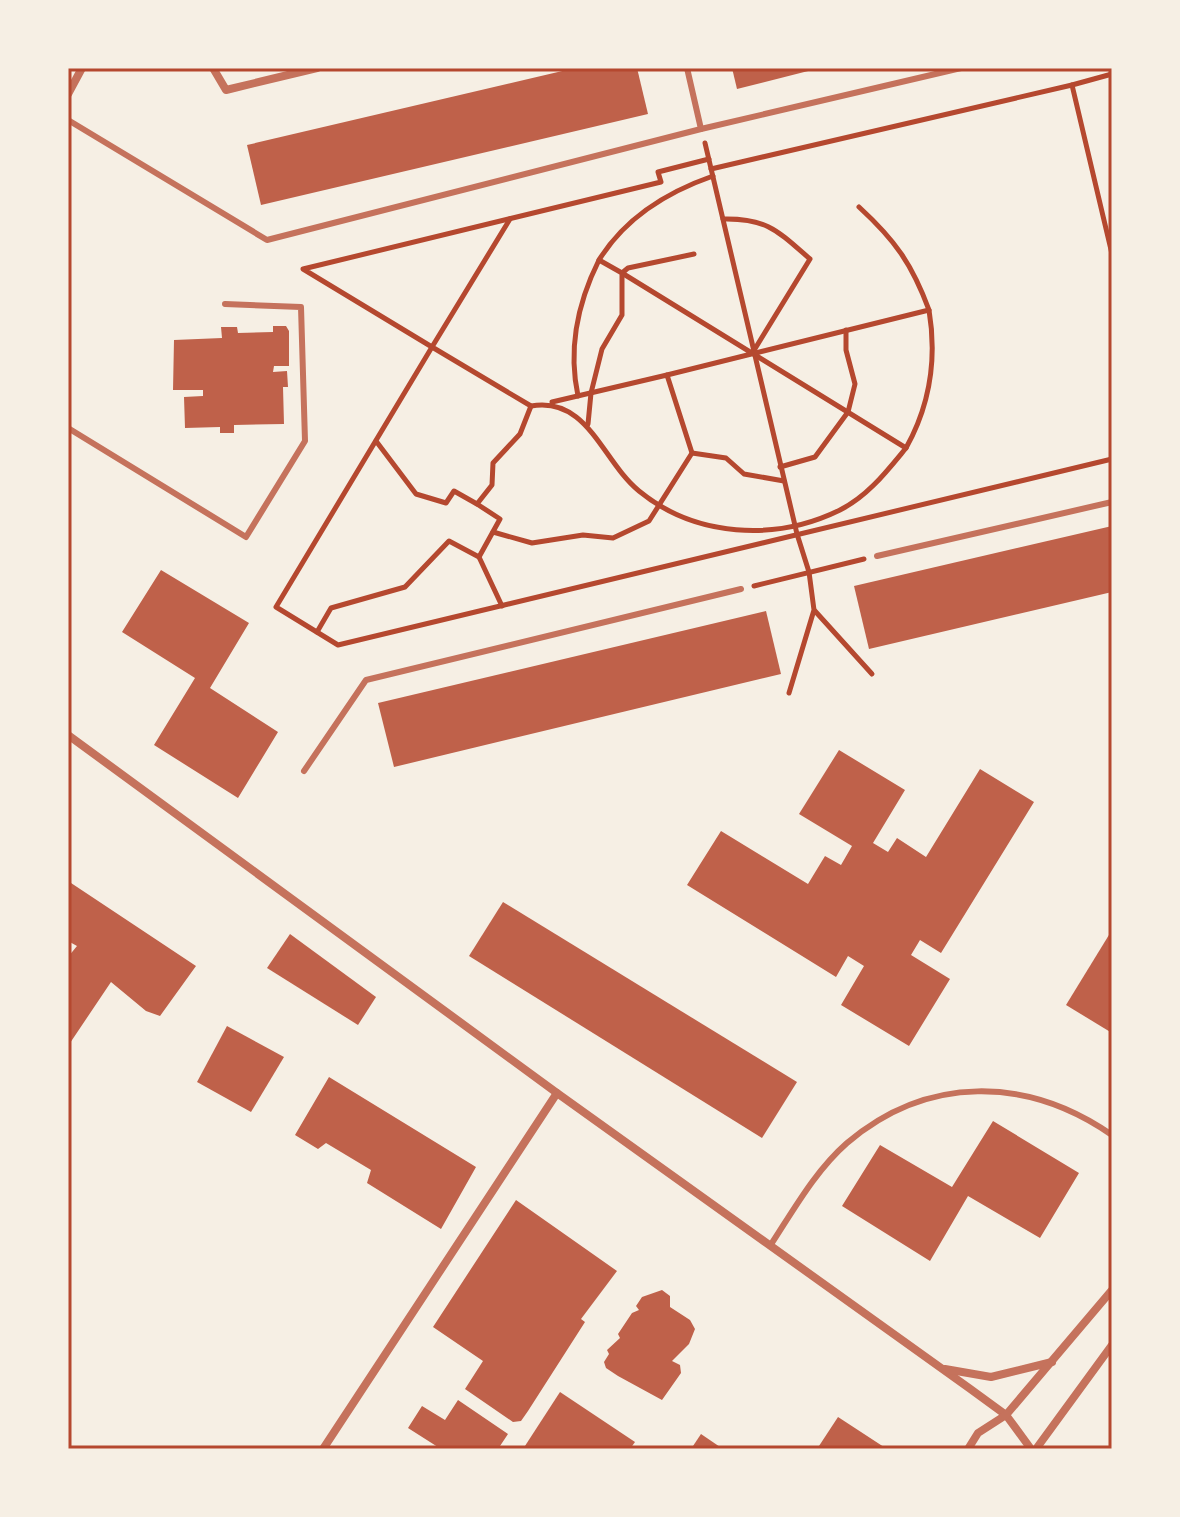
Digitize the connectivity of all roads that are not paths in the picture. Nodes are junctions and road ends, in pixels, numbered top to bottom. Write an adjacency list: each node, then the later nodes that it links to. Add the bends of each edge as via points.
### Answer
1 (82, 68): 7 (street)
2 (213, 68): 6 (street, via 226,90)
3 (317, 68): 6 (street)
4 (687, 68): 9 (lane)
5 (961, 68): 9 (lane)
6 (304, 70)
7 (68, 94)
8 (68, 120): 9 (lane, via 267,240)
9 (701, 129)
10 (225, 304): 11 (lane, via 301,307 305,441 246,537)
11 (68, 428)
12 (1112, 502): 13 (lane)
13 (877, 556)
14 (741, 589): 16 (lane, via 366,680)
15 (68, 735): 17 (street)
16 (304, 771)
17 (557, 1093): 19 (street); 25 (street)
18 (1112, 1135): 19 (lane, via 1057,1104 1005,1092 936,1096 897,1109 847,1144 814,1179)
19 (770, 1246): 23 (street)
20 (1112, 1290): 22 (street)
21 (1112, 1345): 27 (street)
22 (1053, 1361): 23 (street, via 991,1377); 24 (street)
23 (941, 1368): 24 (street)
24 (1006, 1415): 26 (street, via 978,1433); 27 (street)
25 (323, 1449)
26 (968, 1449)
27 (1033, 1449)

